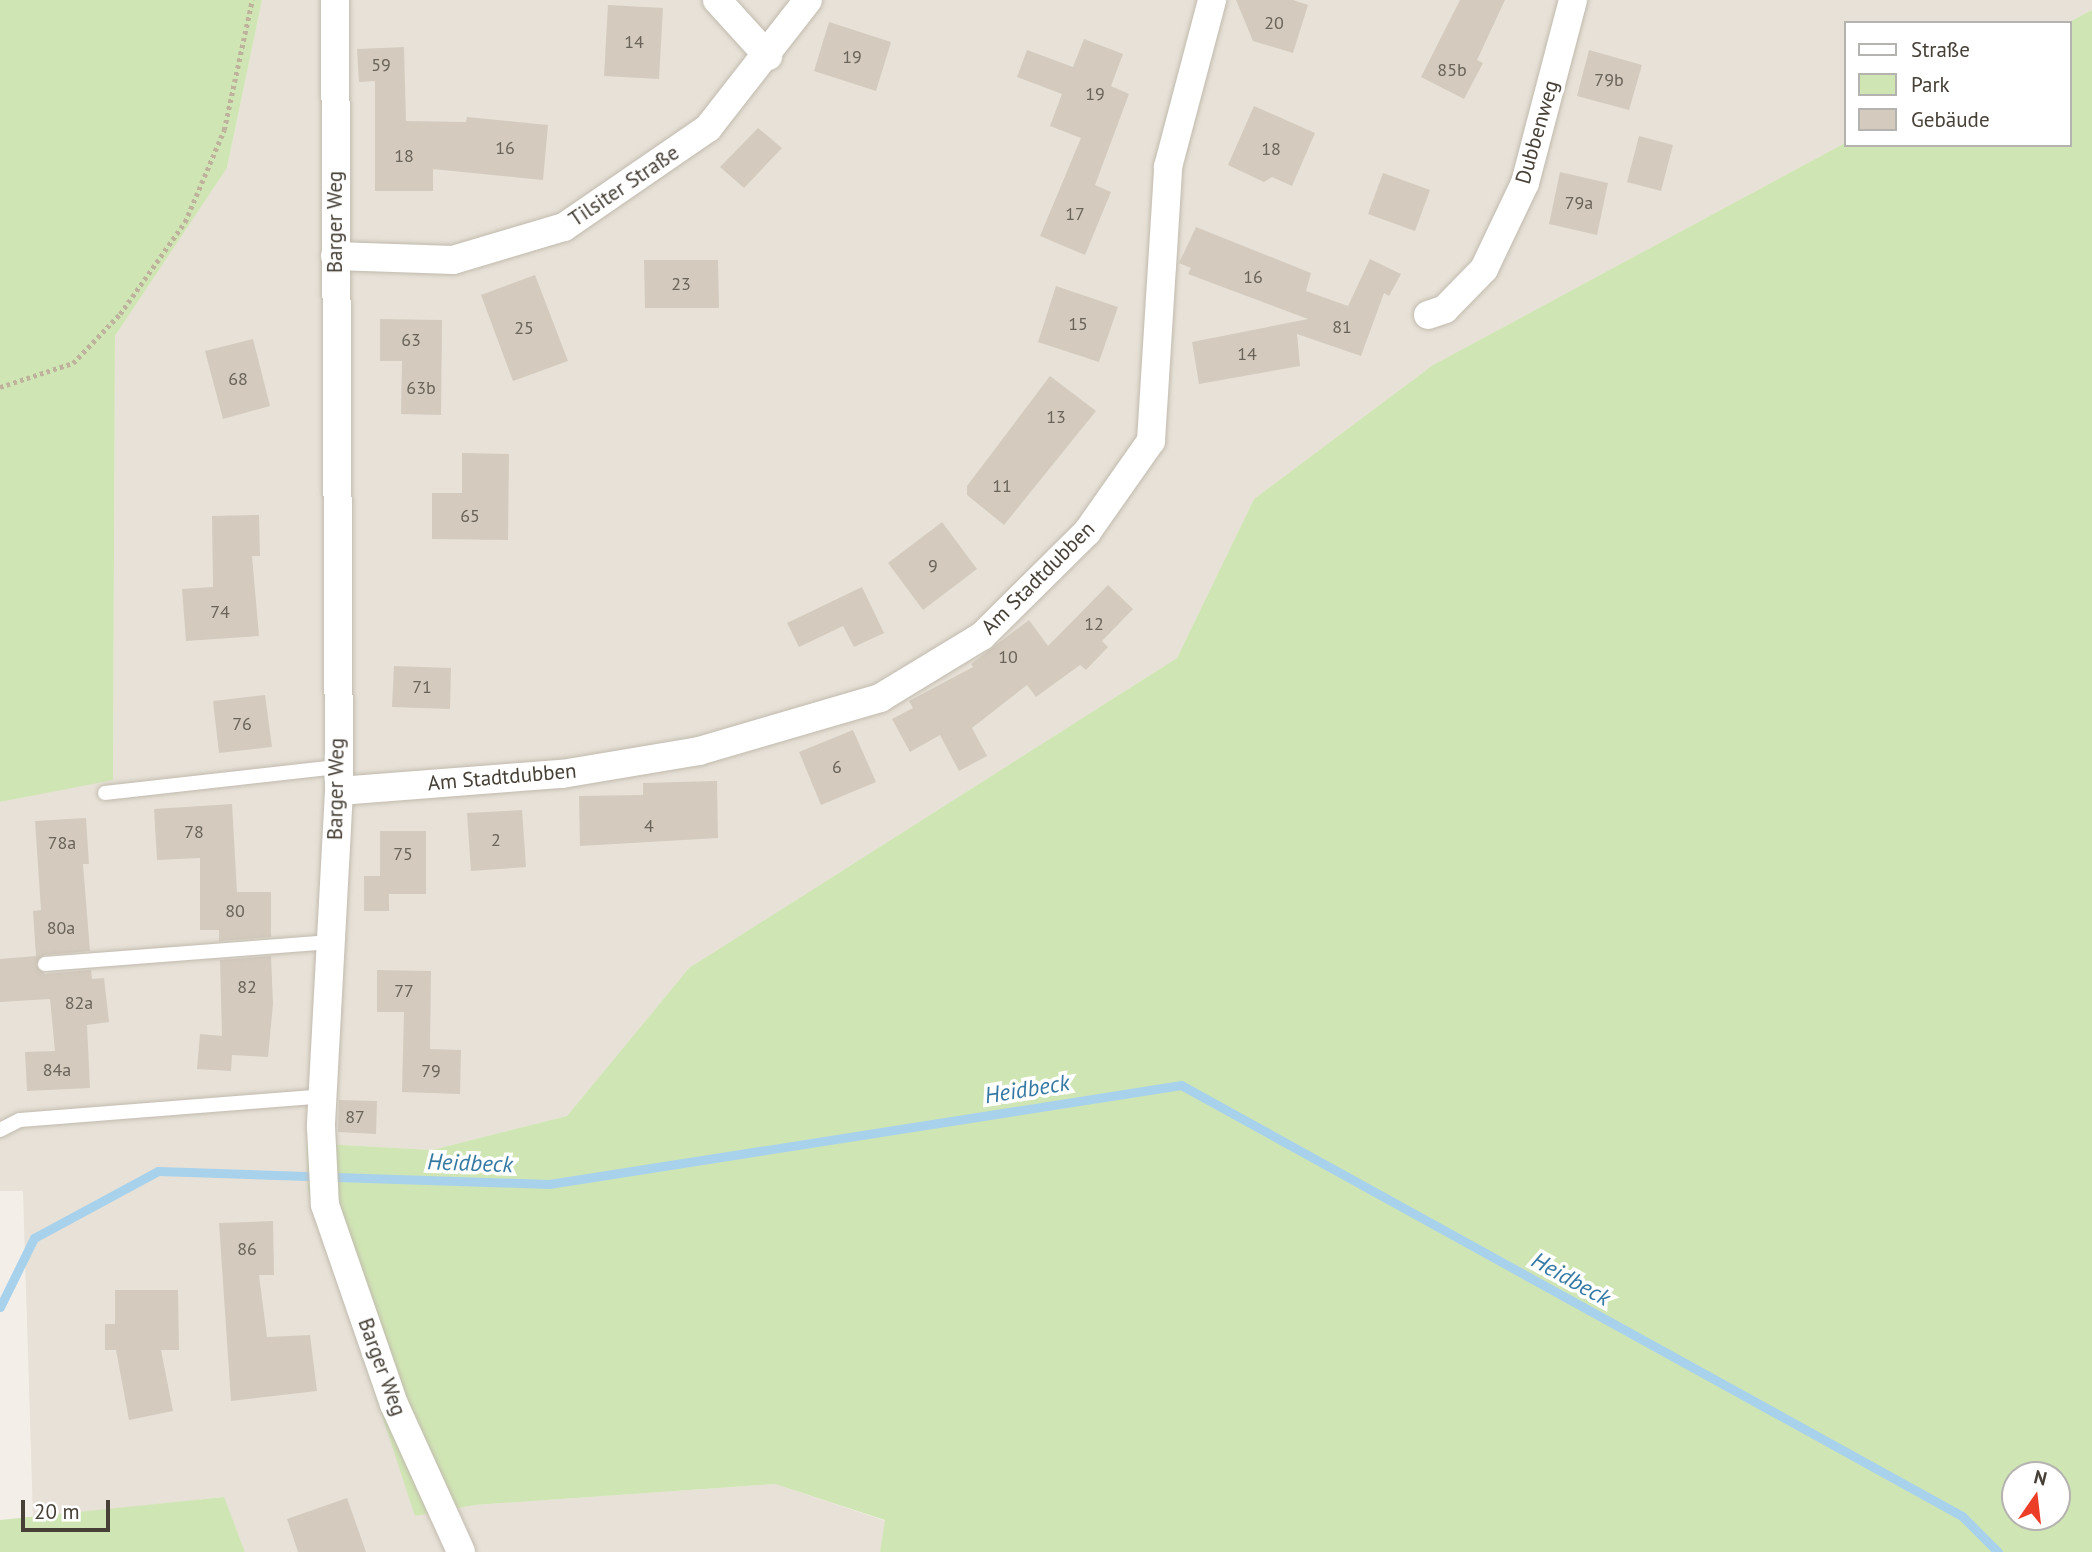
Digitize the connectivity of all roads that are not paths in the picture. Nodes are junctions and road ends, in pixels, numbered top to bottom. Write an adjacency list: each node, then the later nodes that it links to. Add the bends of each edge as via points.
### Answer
1 (335, 0): 7 (street, Barger Weg)
2 (717, 0): 6 (street)
3 (808, 0): 6 (street, Tilsiter Straße)
4 (1212, 0): 9 (street, Am Stadtdubben, via 1168,167 1151,441 1087,532 982,636 880,698 699,751 562,774)
5 (1573, 0): 8 (street, Dubbenweg, via 1525,183 1484,269 1445,309)
6 (768, 56): 7 (street, Tilsiter Straße, via 708,128 564,227 453,261)
7 (335, 256): 9 (street, Barger Weg)
8 (1428, 315)
9 (338, 779): 10 (lane); 11 (street, Barger Weg)
10 (106, 793)
11 (330, 942): 12 (lane); 13 (street, Barger Weg)
12 (45, 964)
13 (323, 1097): 14 (lane, via 20,1120); 15 (street, Barger Weg, via 324,1205 394,1404)
14 (0, 1130)
15 (461, 1552)

